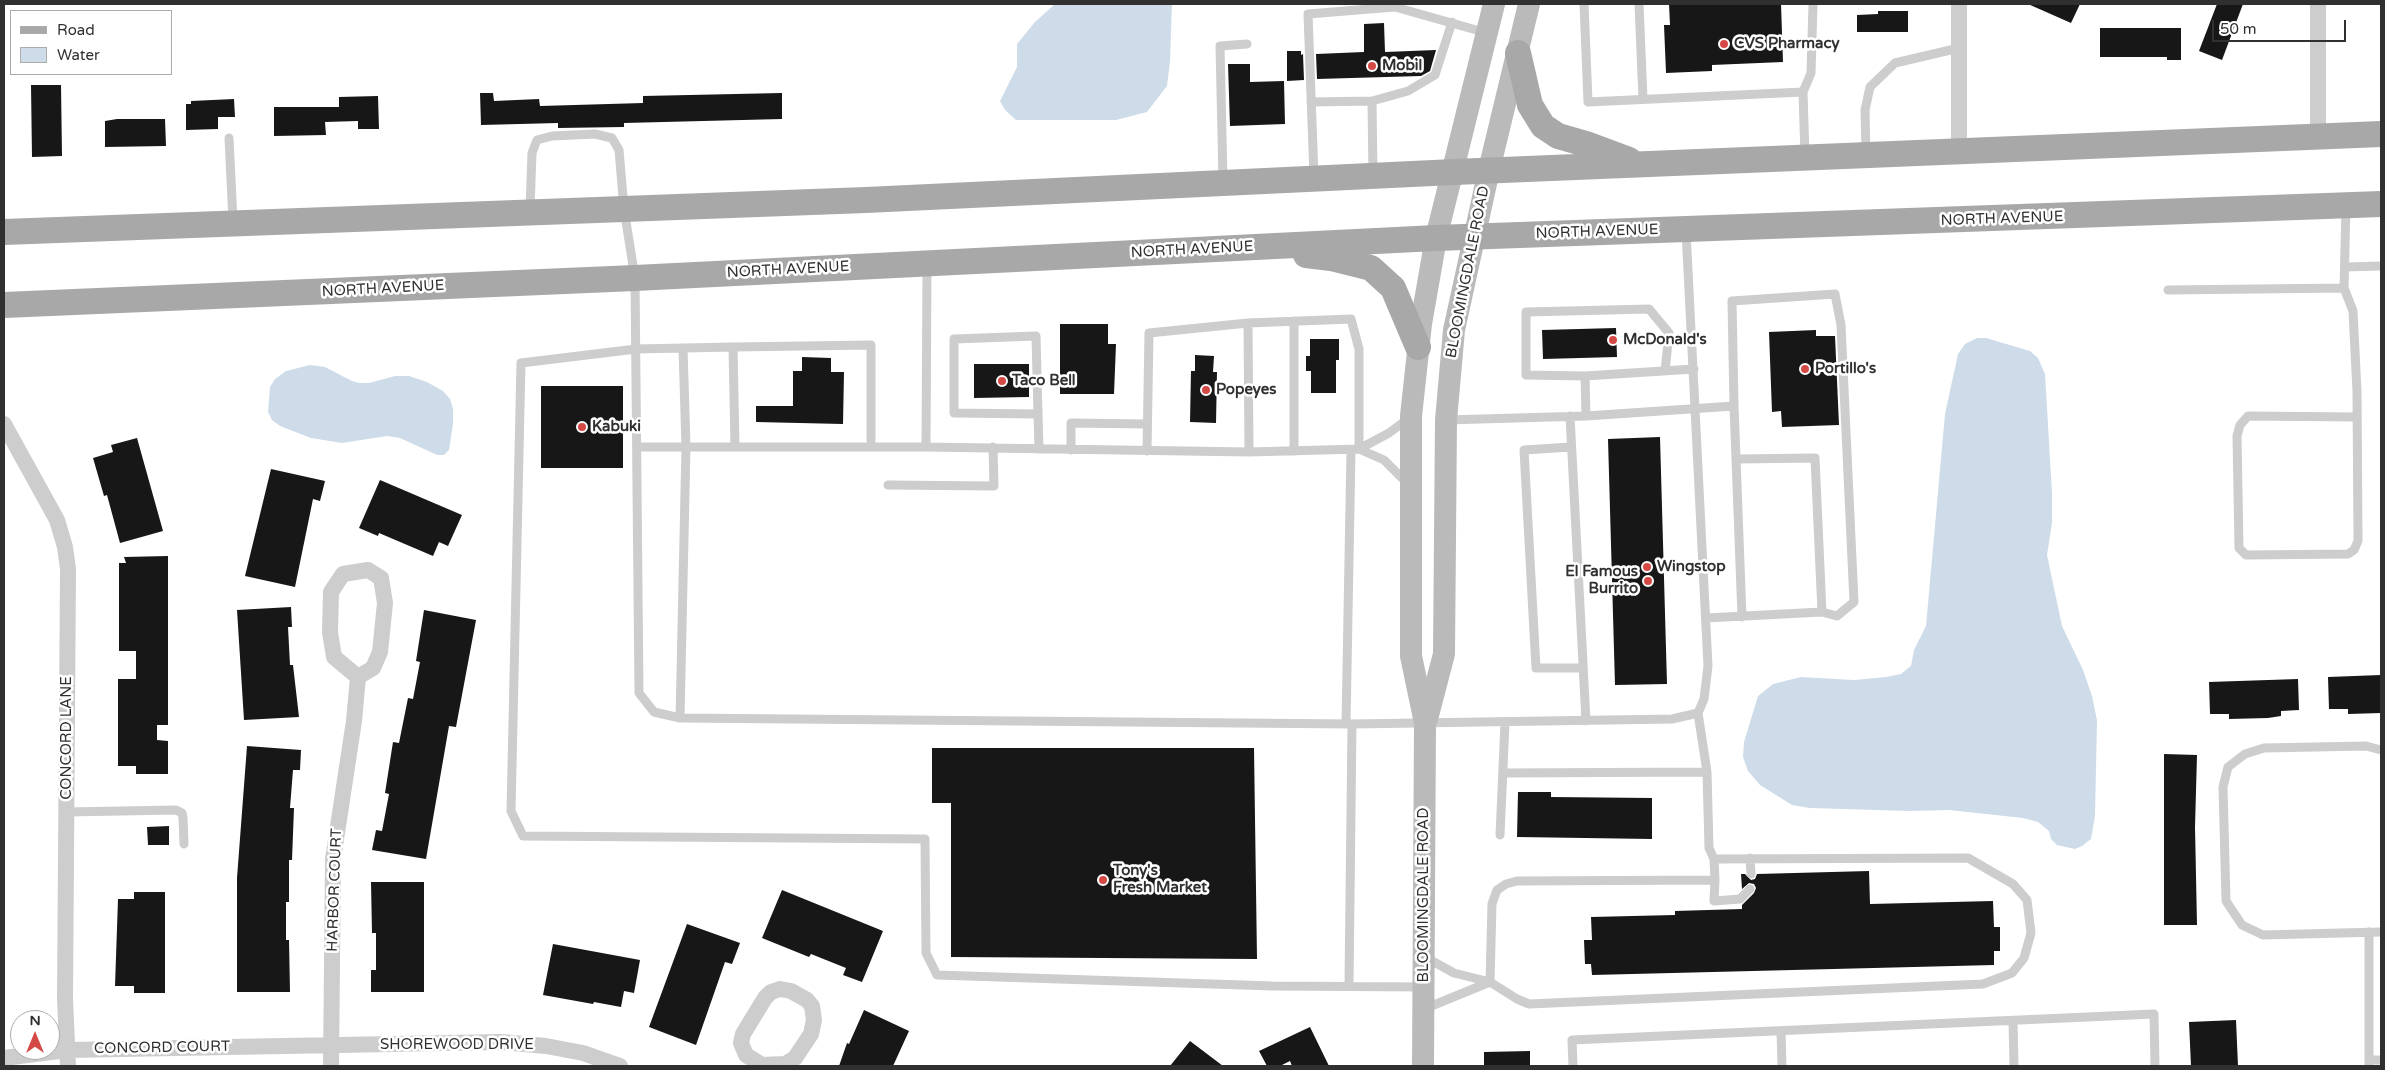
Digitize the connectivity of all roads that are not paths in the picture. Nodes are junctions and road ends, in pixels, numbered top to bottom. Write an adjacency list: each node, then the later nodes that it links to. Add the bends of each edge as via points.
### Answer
1 (1494, 4): 9 (street, BLOOMINGDALE ROAD)
2 (1529, 4): 12 (street, BLOOMINGDALE ROAD)
3 (1584, 4): 14 (lane, via 1588,102)
4 (1639, 4): 14 (lane)
5 (1813, 4): 13 (lane, via 1811,73)
6 (1960, 4): 11 (street)
7 (2318, 4): 18 (street)
8 (1452, 22): 9 (lane); 15 (lane, via 1435,75 1408,91); 16 (lane, via 1396,7 1308,14)
9 (1487, 33): 25 (street, BLOOMINGDALE ROAD)
10 (1247, 44): 28 (lane, via 1220,46)
11 (1960, 48): 20 (street); 21 (lane, via 1895,63 1870,87 1865,110)
12 (1518, 53): 23 (main road, via 1530,105 1543,126 1558,136); 24 (street, BLOOMINGDALE ROAD)
13 (1802, 92): 14 (lane); 22 (lane)
14 (1643, 99)
15 (1372, 101): 16 (lane); 26 (lane)
16 (1311, 102): 27 (lane)
17 (2381, 134): 18 (main road)
18 (2318, 137): 20 (main road)
19 (229, 138): 33 (lane)
20 (1959, 151): 21 (main road)
21 (1866, 154): 22 (main road)
22 (1805, 157): 23 (main road)
23 (1640, 164): 24 (main road)
24 (1489, 170): 25 (main road); 36 (street, BLOOMINGDALE ROAD)
25 (1454, 172): 26 (main road); 37 (street, BLOOMINGDALE ROAD)
26 (1373, 176): 27 (main road)
27 (1314, 178): 28 (main road)
28 (1223, 183): 31 (main road)
29 (2381, 204): 30 (main road, NORTH AVENUE)
30 (2346, 206): 34 (main road, NORTH AVENUE); 41 (lane)
31 (624, 209): 32 (main road); 32 (lane, via 619,150 612,138 595,134 537,140 532,153); 42 (lane)
32 (530, 212): 33 (main road)
33 (233, 223): 35 (main road)
34 (1686, 228): 36 (main road, NORTH AVENUE); 52 (lane)
35 (4, 232)
36 (1475, 237): 37 (main road, NORTH AVENUE); 62 (street, BLOOMINGDALE ROAD, via 1454,330)
37 (1436, 238): 38 (main road, NORTH AVENUE); 48 (street, BLOOMINGDALE ROAD)
38 (1243, 247): 39 (main road, NORTH AVENUE); 48 (main road, via 1331,258 1371,268 1393,288)
39 (927, 263): 42 (main road, NORTH AVENUE); 69 (lane)
40 (2381, 266): 41 (lane)
41 (2344, 267): 43 (lane)
42 (635, 278): 45 (main road, NORTH AVENUE); 51 (lane)
43 (2344, 288): 44 (lane); 61 (lane, via 2353,311)
44 (2168, 290)
45 (4, 305)
46 (1294, 321): 47 (lane); 73 (lane, via 1351,319 1359,349); 76 (lane)
47 (1248, 323): 63 (lane, via 1149,333); 77 (lane)
48 (1418, 346): 58 (street, BLOOMINGDALE ROAD)
49 (733, 347): 50 (lane); 67 (lane); 68 (lane, via 871,345)
50 (684, 348): 51 (lane); 66 (lane)
51 (636, 349): 65 (lane); 107 (lane, via 520,363 511,811 523,836 925,839 926,953 937,975 1273,986)
52 (1694, 369): 53 (lane); 56 (lane)
53 (1665, 371): 54 (lane); 54 (lane, via 1669,334 1649,309 1526,312 1526,375)
54 (1585, 376): 60 (lane)
55 (1734, 406): 56 (lane); 78 (lane); 81 (lane, via 1732,301 1835,294 1841,325 1854,602 1837,616)
56 (1696, 409): 60 (lane); 83 (lane)
57 (1038, 414): 57 (lane, via 1036,336 954,339 954,413); 72 (lane)
58 (1411, 416): 73 (lane, via 1389,433); 80 (street, BLOOMINGDALE ROAD)
59 (1570, 416): 60 (lane); 62 (lane); 71 (lane)
60 (1586, 416)
61 (2357, 417): 61 (lane, via 2358,540 2354,550 2348,554 2246,555 2239,548 2236,436 2240,425 2248,416)
62 (1446, 420): 89 (street, BLOOMINGDALE ROAD, via 1444,654)
63 (1147, 424): 74 (lane, via 1072,423); 75 (lane)
64 (4, 425): 95 (street, CONCORD LANE, via 49,502 65,547 68,569)
65 (636, 447): 66 (lane); 87 (lane, via 638,693 654,712)
66 (686, 447): 67 (lane); 87 (lane)
67 (735, 447): 68 (lane)
68 (871, 447): 69 (lane)
69 (926, 447): 70 (lane)
70 (993, 447): 72 (lane); 79 (lane, via 994,486)
71 (1571, 447): 84 (lane); 84 (lane, via 1524,450 1525,470 1536,668)
72 (1039, 449): 74 (lane)
73 (1355, 449): 76 (lane); 80 (lane, via 1384,460); 91 (lane)
74 (1071, 450): 75 (lane)
75 (1147, 451): 77 (lane)
76 (1294, 451): 77 (lane)
77 (1249, 452)
78 (1736, 459): 81 (lane, via 1815,458); 82 (lane)
79 (888, 484)
80 (1410, 487): 89 (street, BLOOMINGDALE ROAD, via 1410,656)
81 (1822, 612): 82 (lane)
82 (1742, 617): 83 (lane)
83 (1706, 618): 86 (lane, via 1708,666 1704,699)
84 (1583, 668): 88 (lane)
85 (358, 677): 85 (street, via 373,668 380,652 385,603 381,578 368,570 343,574 331,592 330,632 334,657); 111 (street, HARBOR COURT, via 333,859)
86 (1698, 713): 88 (lane, via 1672,719); 93 (lane)
87 (680, 718): 91 (lane)
88 (1586, 721): 90 (lane)
89 (1425, 723): 90 (lane); 91 (lane); 105 (street, BLOOMINGDALE ROAD)
90 (1505, 723): 94 (lane)
91 (1349, 724): 107 (lane)
92 (2381, 750): 103 (lane, via 2366,746 2264,748 2244,754 2228,767 2223,787 2226,901 2242,925 2263,935)
93 (1707, 772): 94 (lane); 99 (lane, via 1709,848)
94 (1503, 773): 96 (lane)
95 (66, 812): 97 (lane, via 176,810 182,813); 113 (street, CONCORD LANE)
96 (1500, 835)
97 (184, 844)
98 (1750, 858): 99 (lane); 100 (lane); 106 (lane, via 1968,858 2013,884 2027,900 2031,933 2024,958 2012,973 1983,984 1529,1004)
99 (1714, 859): 101 (lane)
100 (1751, 874)
101 (1715, 880): 102 (lane, via 1714,900 1740,899); 106 (lane, via 1517,881 1506,884 1497,890 1492,904)
102 (1750, 889)
103 (2369, 932): 104 (lane); 116 (lane)
104 (2381, 932)
105 (1424, 957): 106 (lane, via 1454,973); 108 (street, BLOOMINGDALE ROAD)
106 (1490, 982): 108 (lane)
107 (1349, 985): 108 (lane)
108 (1424, 998): 119 (street, BLOOMINGDALE ROAD)
109 (2013, 1020): 110 (lane); 122 (lane); 123 (lane, via 2154,1014)
110 (1781, 1031): 120 (lane, via 1572,1040); 121 (lane)
111 (326, 1045): 113 (street, CONCORD COURT); 117 (street, HARBOR COURT); 118 (street, SHOREWOOD DRIVE, via 526,1043 582,1053)
112 (4, 1058): 113 (street, CONCORD COURT)
113 (68, 1058)
114 (742, 1060): 114 (street, via 762,1065 785,1064 796,1058 811,1034 814,1020 812,1006 807,1000 780,989 771,992 743,1034)
115 (2381, 1060): 116 (lane)
116 (2369, 1063)
117 (331, 1066)
118 (620, 1066)
119 (1424, 1066)
120 (1573, 1066)
121 (1782, 1066)
122 (2014, 1066)
123 (2155, 1066)

